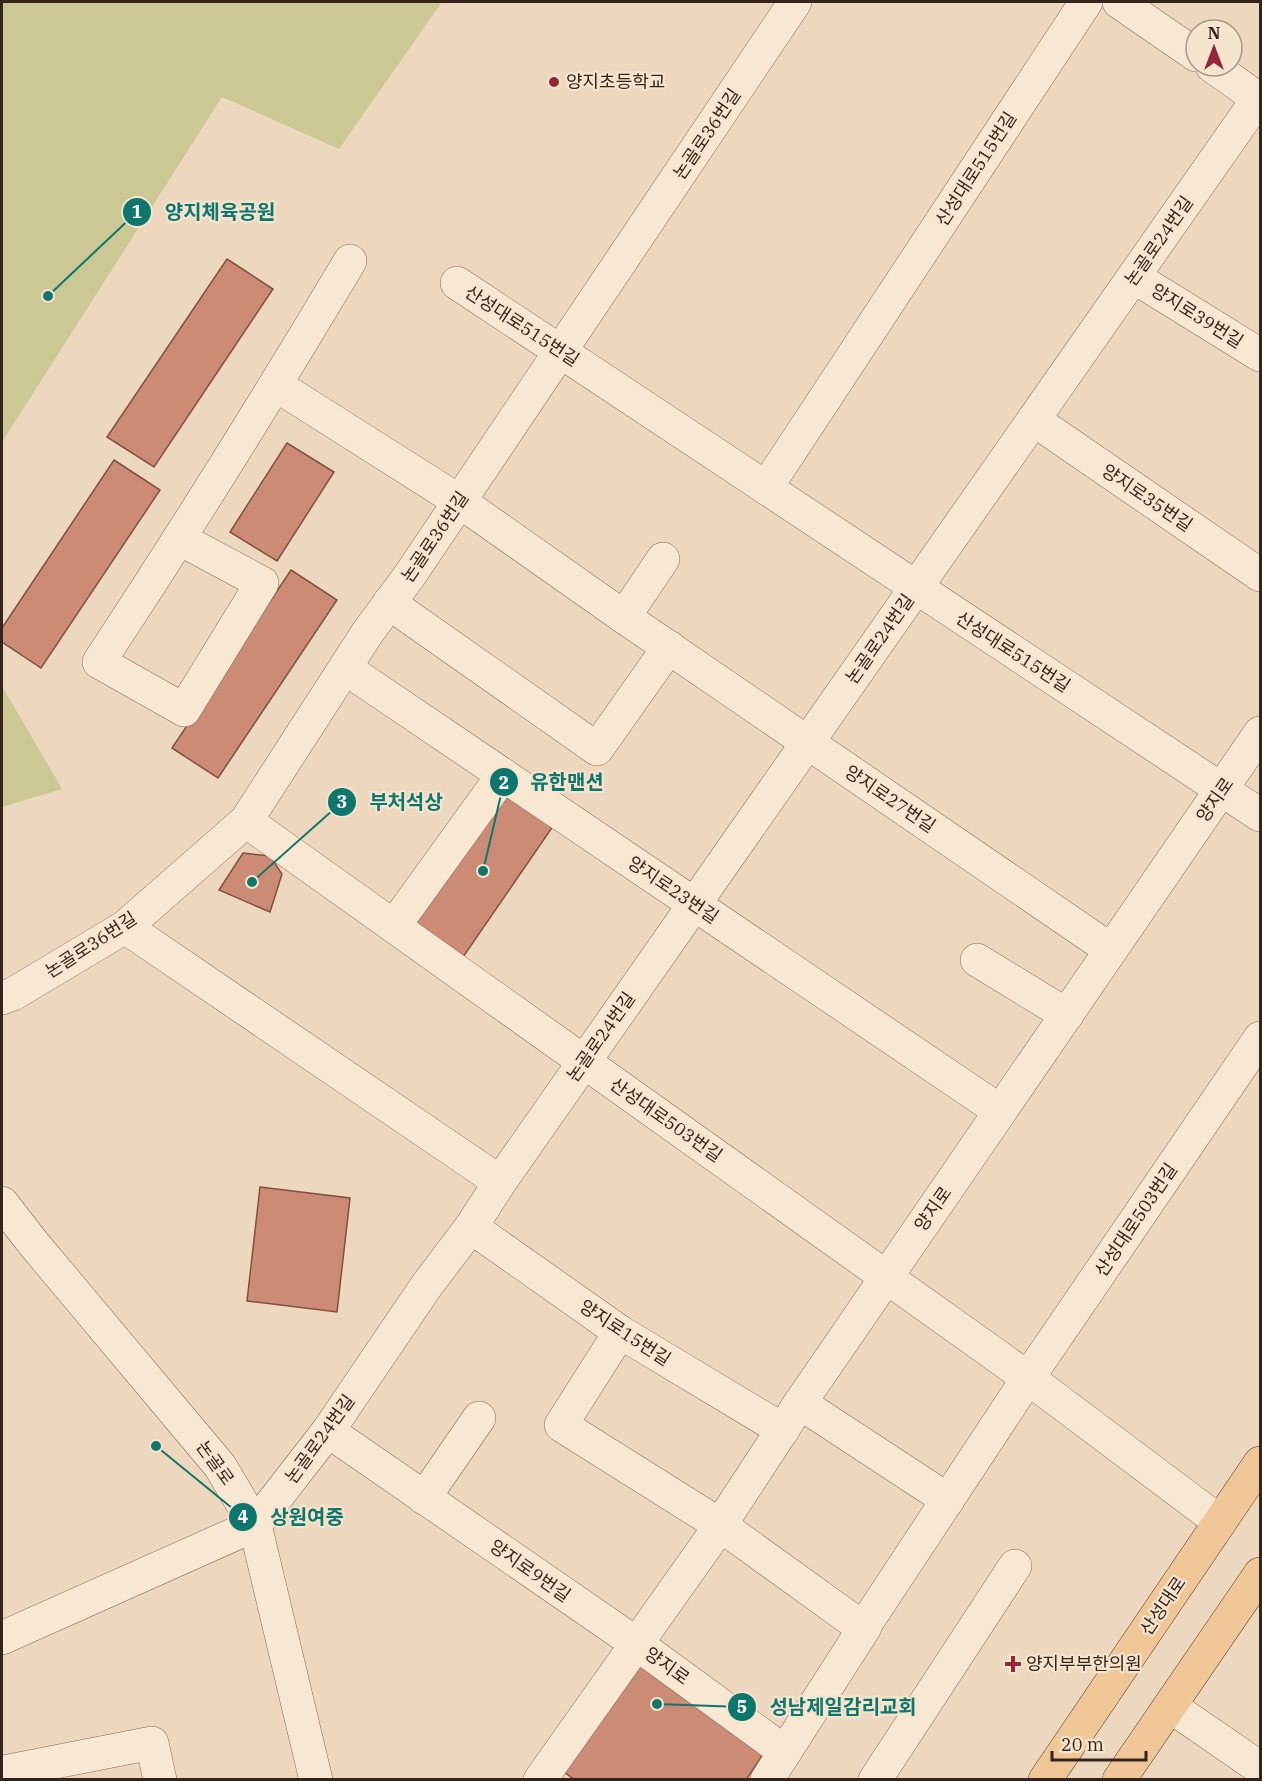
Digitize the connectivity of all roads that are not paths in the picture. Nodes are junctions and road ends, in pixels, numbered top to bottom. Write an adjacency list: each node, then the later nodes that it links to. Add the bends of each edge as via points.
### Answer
1 (795, 2): 10 (street, 논골로36번길)
2 (1086, 2): 14 (street, 산성대로515번길)
3 (1119, 2): 4 (street)
4 (1184, 47)
5 (1230, 78): 6 (street)
6 (1260, 98): 8 (street, 논골로24번길)
7 (350, 261): 12 (street)
8 (1134, 277): 11 (street, 양지로39번길); 13 (street, 논골로24번길)
9 (457, 283): 10 (street, 산성대로515번길)
10 (560, 352): 14 (street, 산성대로515번길); 15 (street, 논골로36번길)
11 (1260, 355)
12 (276, 385): 15 (street, 양지로27번길); 16 (street)
13 (1034, 420): 18 (street, 양지로35번길); 19 (street, 논골로24번길)
14 (766, 488): 19 (street, 산성대로515번길)
15 (459, 501): 20 (street, 논골로36번길); 21 (street, 양지로27번길)
16 (180, 539): 16 (street, via 99,662 184,710 262,583)
17 (663, 559): 21 (street)
18 (1260, 575)
19 (916, 587): 25 (street, 논골로24번길); 27 (street, 산성대로515번길)
20 (389, 603): 22 (street, via 597,749); 23 (street, 논골로36번길)
21 (624, 617): 22 (street, 양지로27번길)
22 (669, 647): 25 (street, 양지로27번길)
23 (345, 668): 26 (street, 양지로23번길); 29 (street, 논골로36번길)
24 (1260, 734): 27 (street, 양지로)
25 (807, 743): 30 (street, 논골로24번길); 33 (street, 양지로27번길)
26 (503, 775): 30 (street, 양지로23번길); 31 (street)
27 (1222, 789): 28 (street, 산성대로515번길); 33 (street, 양지로)
28 (1260, 815)
29 (246, 821): 31 (street, 산성대로503번길); 32 (street, 논골로36번길)
30 (694, 904): 38 (street, 논골로24번길); 39 (street, 양지로23번길)
31 (394, 926): 38 (street, 산성대로503번길)
32 (125, 927): 35 (street, 논골로36번길); 40 (street)
33 (1111, 950): 36 (street, 양지로)
34 (977, 960): 36 (street)
35 (2, 998)
36 (1067, 1015): 39 (street, 양지로)
37 (1260, 1038): 45 (street, 산성대로503번길)
38 (584, 1062): 40 (street, 논골로24번길); 43 (street, 산성대로503번길)
39 (1000, 1112): 43 (street, 양지로)
40 (500, 1182): 42 (street, 논골로24번길)
41 (2, 1203): 54 (street, 논골로, via 220,1466)
42 (471, 1227): 44 (street, 양지로15번길); 49 (street, 논골로24번길)
43 (886, 1277): 45 (street, 산성대로503번길); 46 (street, 양지로)
44 (620, 1332): 48 (street, 양지로15번길); 55 (street, via 561,1425)
45 (1028, 1378): 52 (street, 산성대로503번길); 53 (street, 산성대로503번길)
46 (800, 1403): 48 (street, 양지로); 52 (street)
47 (479, 1418): 51 (street)
48 (783, 1430): 55 (street, 양지로)
49 (328, 1431): 51 (street, 양지로9번길); 54 (street, 논골로24번길)
50 (1260, 1463): 53 (main road, 산성대로)
51 (424, 1498): 60 (street, 양지로9번길)
52 (948, 1500): 58 (street, 산성대로503번길)
53 (1220, 1522): 70 (main road, 산성대로)
54 (255, 1525): 59 (street, 논골로24번길); 67 (street, 논골로)
55 (720, 1525): 58 (street); 60 (street, 양지로)
56 (1015, 1566): 69 (street)
57 (1260, 1575): 61 (main road)
58 (863, 1628): 62 (street, 산성대로503번길, via 866,1627)
59 (2, 1638)
60 (637, 1644): 62 (street, 양지로); 65 (street, 양지로)
61 (1170, 1707): 63 (street); 71 (main road)
62 (785, 1752): 68 (street, 산성대로503번길)
63 (1260, 1768)
64 (4, 1771): 66 (street, via 152,1743)
65 (544, 1778)
66 (160, 1779)
67 (316, 1779)
68 (767, 1779)
69 (874, 1779)
70 (1045, 1779)
71 (1119, 1779)

